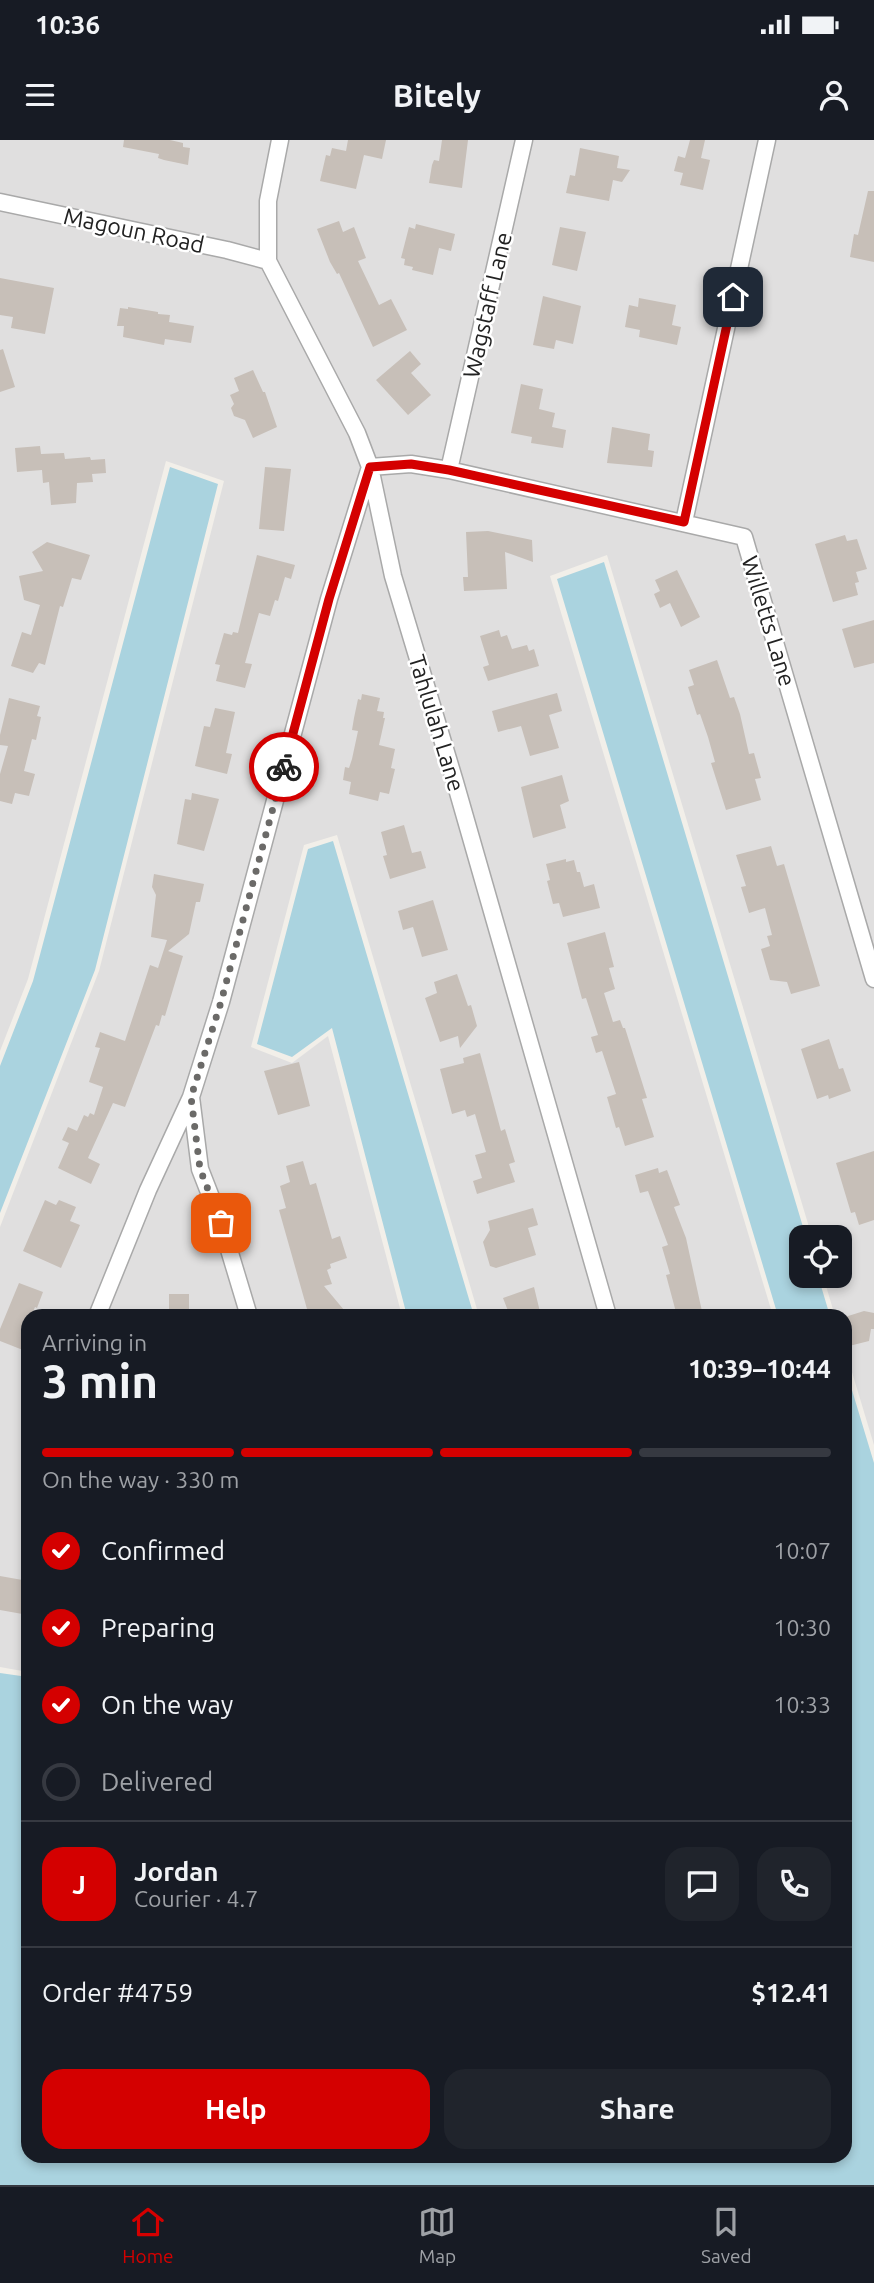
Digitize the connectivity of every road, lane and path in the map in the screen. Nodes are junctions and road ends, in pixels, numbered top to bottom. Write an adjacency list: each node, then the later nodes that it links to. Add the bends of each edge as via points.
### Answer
1 (280, 140): 5 (street, Tahlulah Lane, via 268,201)
2 (524, 140): 7 (street, Wagstaff Lane)
3 (767, 140): 8 (street)
4 (0, 202): 5 (street, Magoun Road)
5 (268, 261): 6 (street, Tahlulah Lane)
6 (370, 467): 7 (street, via 411,464); 10 (street); 13 (street, Tahlulah Lane, via 393,576)
7 (449, 470): 8 (street)
8 (684, 522): 9 (street, Willetts Lane, via 744,537)
9 (874, 979)
10 (191, 1097): 11 (street); 12 (street, via 200,1169)
11 (100, 1309)
12 (247, 1309)
13 (606, 1309)

